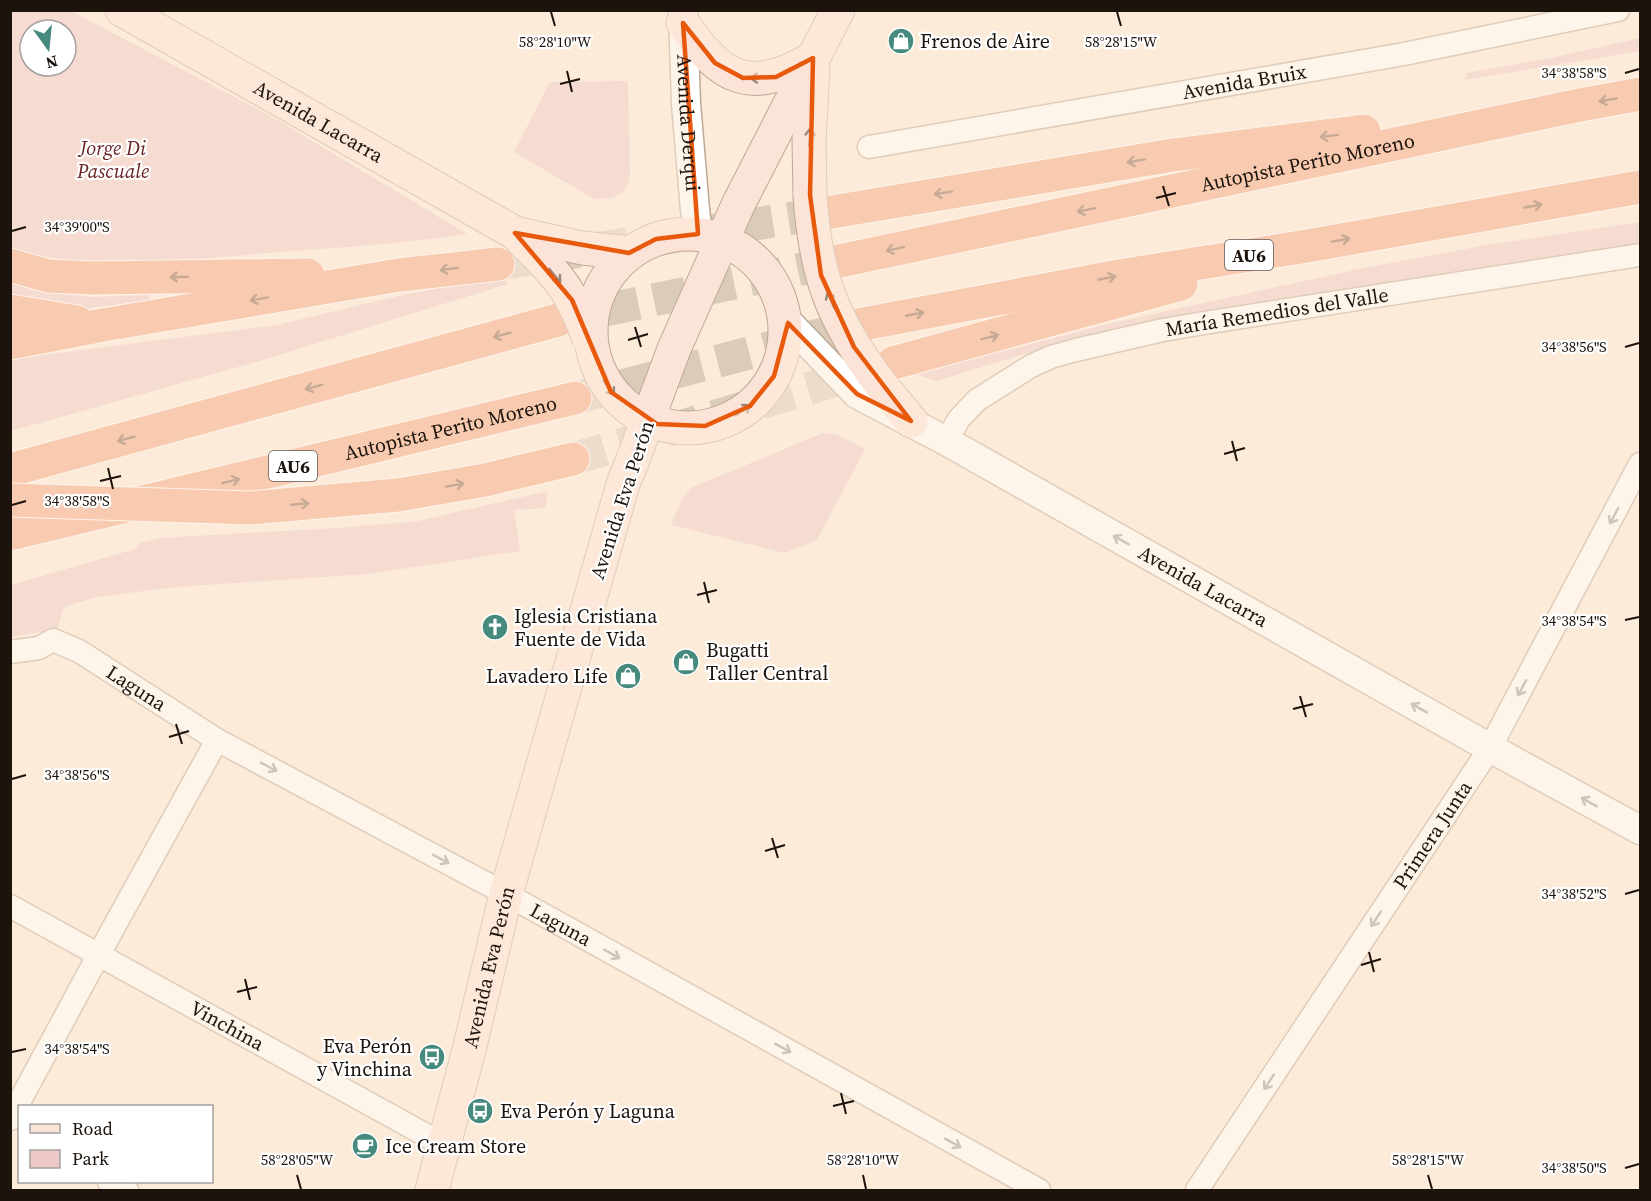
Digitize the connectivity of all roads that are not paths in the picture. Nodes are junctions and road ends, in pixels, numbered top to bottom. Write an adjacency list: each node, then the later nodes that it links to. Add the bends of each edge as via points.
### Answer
1 (122, 10): 12 (main road, Avenida Lacarra)
2 (838, 10): 5 (main road, Avenida Eva Perón)
3 (1618, 10): 8 (street, Avenida Bruix, via 1404,54)
4 (683, 17): 5 (main road, one-way to 4, via 776,77 743,78 715,63 699,46); 11 (street, Avenida Derqui, via 687,103)
5 (813, 58): 10 (main road, one-way to 5, via 809,158); 11 (main road, Avenida Eva Perón, bridge, via 738,205)
6 (1641, 94): 7 (highway, Autopista Perito Moreno, one-way to 7)
7 (1575, 106): 10 (highway, one-way to 10, via 1173,154); 16 (highway, Autopista Perito Moreno, one-way to 16)
8 (869, 147)
9 (1641, 188): 13 (highway, AU6, one-way to 9)
10 (818, 204): 27 (main road, one-way to 10, bridge, via 845,331 827,292 812,231)
11 (705, 228): 14 (main road, bridge, via 656,238); 21 (main road, bridge, via 740,248 764,270 781,300); 29 (main road, Avenida Eva Perón, bridge, via 674,349)
12 (515, 233): 14 (main road, Avenida Lacarra, bridge, via 582,248); 25 (main road, Avenida Lacarra, one-way to 25, bridge, via 566,289)
13 (1307, 246): 23 (highway, AU6, one-way to 13, via 1119,276); 27 (highway, one-way to 13)
14 (628, 253): 25 (main road, bridge, via 610,271 599,291 592,308)
15 (1641, 255): 31 (street, María Remedios del Valle, via 1204,323 1076,350 1031,366 977,400)
16 (835, 262)
17 (498, 264): 19 (highway, one-way to 19)
18 (10, 265): 19 (highway, one-way to 18, via 93,278 48,276)
19 (399, 275): 24 (highway, one-way to 24)
20 (10, 311): 24 (highway)
21 (785, 319): 27 (street, bridge); 29 (main road, one-way to 21, bridge, via 697,428 724,421 750,406 777,370 785,340)
22 (558, 320): 34 (highway, one-way to 34)
23 (858, 325)
24 (103, 326): 26 (highway)
25 (590, 341): 29 (main road, one-way to 29, bridge, via 595,363 611,392)
26 (10, 343)
27 (877, 381): 30 (main road)
28 (575, 398): 37 (highway, Autopista Perito Moreno / AU6, one-way to 28)
29 (648, 420): 42 (main road, Avenida Eva Perón, bridge, via 623,484)
30 (911, 422): 31 (street, Avenida Lacarra)
31 (946, 441): 40 (street, Avenida Lacarra, one-way to 31)
32 (573, 459): 36 (highway, one-way to 32, bridge, via 250,508 398,495)
33 (1641, 464): 35 (street, Primera Junta)
34 (10, 470)
35 (1634, 492): 40 (street, Primera Junta, one-way to 40)
36 (10, 500)
37 (10, 534)
38 (10, 652): 39 (street, Laguna, via 39,648 53,640 79,651)
39 (217, 740): 42 (street, Laguna, one-way to 42); 44 (street)
40 (1490, 748): 41 (street, Avenida Lacarra, one-way to 40); 51 (street, Primera Junta, one-way to 51)
41 (1641, 831)
42 (506, 894): 46 (main road, Avenida Eva Perón); 50 (street, Laguna, one-way to 50)
43 (10, 906): 44 (street, Vinchina)
44 (99, 954): 45 (street); 46 (street, Vinchina)
45 (10, 1119)
46 (444, 1145): 49 (main road, Avenida Eva Perón)
47 (111, 1183): 48 (street)
48 (127, 1191)
49 (432, 1191)
50 (1039, 1191)
51 (1197, 1191)

